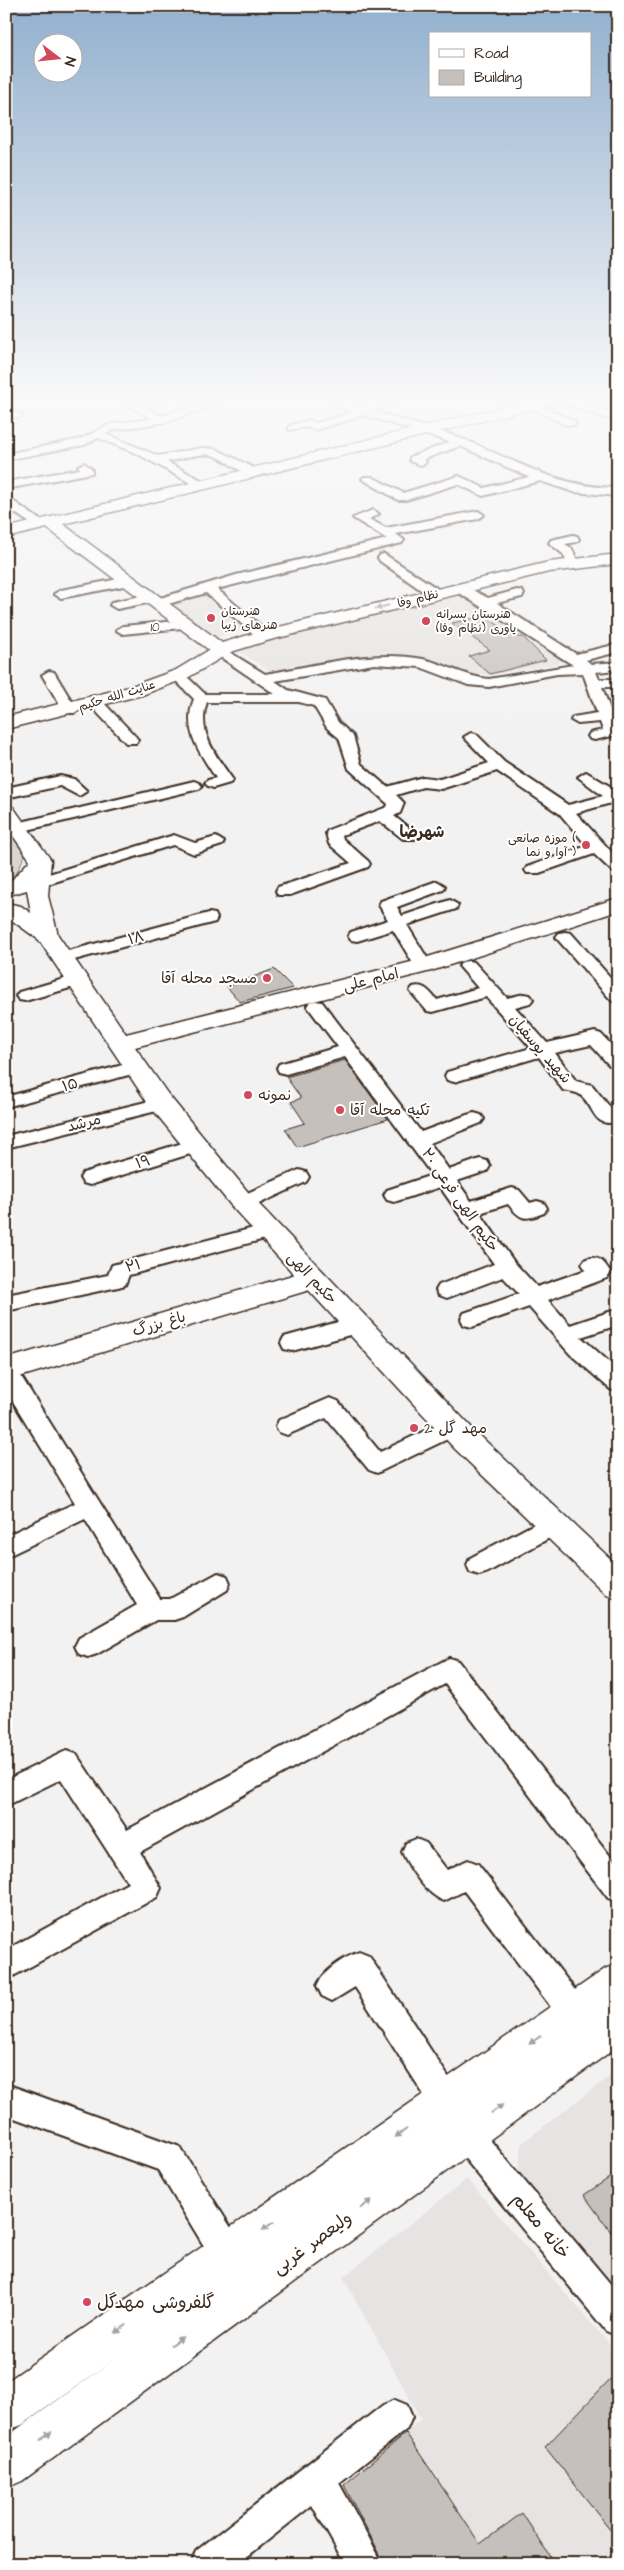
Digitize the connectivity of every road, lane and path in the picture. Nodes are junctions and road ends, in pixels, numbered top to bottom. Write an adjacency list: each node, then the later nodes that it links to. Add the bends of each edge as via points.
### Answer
1 (36, 518): 6 (street)
2 (66, 518): 6 (main road)
3 (359, 518): 7 (street)
4 (460, 518): 5 (street)
5 (448, 520): 7 (street); 8 (street, via 457,528 470,526)
6 (45, 523): 9 (main road); 14 (main road)
7 (384, 532): 15 (street, via 398,540)
8 (476, 532)
9 (6, 533)
10 (573, 539): 13 (street, via 554,543 568,552)
11 (384, 558): 18 (street)
12 (618, 559): 13 (main road, نظام وفا)
13 (573, 564): 16 (main road, نظام وفا)
14 (129, 581): 17 (street); 20 (main road)
15 (208, 588): 20 (street); 25 (street)
16 (461, 588): 18 (main road, نظام وفا); 21 (street)
17 (61, 594)
18 (436, 594): 25 (main road, نظام وفا, one-way to 25)
19 (517, 594): 21 (street)
20 (155, 600): 22 (street); 23 (main road)
21 (486, 602): 28 (street)
22 (117, 605)
23 (187, 624): 24 (street, 10); 27 (main road)
24 (123, 630)
25 (264, 636): 27 (main road, نظام وفا)
26 (618, 648): 28 (street)
27 (221, 650): 32 (main road, عنایت الله حکیم); 33 (street)
28 (575, 659): 30 (street)
29 (618, 666): 30 (street)
30 (588, 668): 33 (street, via 473,682 422,663 374,660); 34 (street)
31 (49, 675): 39 (street)
32 (178, 676): 36 (street); 38 (main road, عنایت الله حکیم)
33 (262, 679): 37 (street, via 283,693)
34 (593, 683): 35 (street); 43 (street)
35 (618, 683)
36 (201, 698): 37 (street); 50 (street, via 194,724 225,780)
37 (302, 698): 41 (street, via 320,703)
38 (96, 703): 39 (main road, عنایت الله حکیم); 47 (street)
39 (70, 710): 44 (main road, عنایت الله حکیم)
40 (344, 710): 41 (street)
41 (325, 711): 54 (street, via 332,726 346,736 354,766)
42 (578, 720): 43 (street)
43 (613, 721): 45 (street, via 611,732)
44 (6, 723)
45 (594, 736)
46 (471, 738): 48 (street)
47 (131, 740)
48 (499, 765): 54 (street, via 441,784 423,782); 56 (street)
49 (586, 777): 55 (street)
50 (213, 782)
51 (194, 786): 58 (street)
52 (79, 791): 53 (street, via 69,782 60,781)
53 (6, 793)
54 (384, 793): 57 (street, via 396,803 394,810)
55 (616, 796): 56 (street)
56 (566, 811): 61 (street)
57 (382, 814): 59 (street); 68 (street, via 334,833 335,841 362,864)
58 (12, 819): 62 (main road)
59 (409, 836)
60 (216, 842): 65 (street, via 194,849 174,840)
61 (597, 848): 63 (street); 64 (street)
62 (41, 860): 65 (main road); 67 (main road, via 19,886)
63 (618, 868)
64 (533, 870)
65 (39, 882): 76 (main road, via 37,896)
66 (437, 886): 74 (street, via 387,905)
67 (6, 890)
68 (284, 891)
69 (618, 904): 81 (main road, امام علی)
70 (450, 905): 74 (street)
71 (6, 909): 76 (main road)
72 (618, 917): 79 (main road)
73 (209, 918): 75 (street, ۱۸)
74 (398, 923): 77 (street); 81 (street)
75 (168, 929): 78 (street, via 177,940); 80 (street, ۱۸)
76 (47, 935): 80 (main road, حکیم الهی)
77 (357, 936)
78 (192, 937)
79 (565, 937): 82 (main road); 86 (street)
80 (63, 958): 83 (main road, حکیم الهی)
81 (424, 966): 92 (main road, امام علی)
82 (468, 966): 87 (street, شهید یوسفیان); 89 (main road)
83 (78, 980): 85 (street); 92 (main road, حکیم الهی)
84 (419, 991): 87 (street, via 433,1007)
85 (25, 996)
86 (618, 996)
87 (495, 998): 88 (street); 91 (street, شهید یوسفیان)
88 (524, 999)
89 (316, 1006): 90 (street, حکیم الهی فرعی ۲۰); 92 (main road)
90 (348, 1050): 94 (street); 100 (street, حکیم الهی فرعی ۲۰)
91 (543, 1050): 93 (street, via 595,1038); 95 (street); 98 (street, شهید یوسفیان, via 570,1086 585,1089 608,1118)
92 (128, 1055): 96 (street, ۱۵, via 9,1102); 97 (main road, حکیم الهی)
93 (616, 1061)
94 (286, 1068)
95 (454, 1076)
96 (6, 1098)
97 (162, 1104): 101 (street, مرشد); 102 (main road, حکیم الهی)
98 (618, 1116)
99 (474, 1119): 100 (street)
100 (417, 1141): 105 (street, حکیم الهی فرعی ۲۰)
101 (6, 1142)
102 (196, 1145): 106 (street, ۱۹); 108 (main road, حکیم الهی)
103 (480, 1166): 105 (street)
104 (299, 1176): 108 (street)
105 (444, 1177): 107 (street); 110 (street, حکیم الهی فرعی ۲۰)
106 (90, 1178)
107 (394, 1195)
108 (243, 1203): 111 (main road, حکیم الهی)
109 (537, 1208): 110 (street, via 526,1212 512,1195)
110 (467, 1210): 113 (street, حکیم الهی فرعی ۲۰)
111 (269, 1231): 114 (main road, حکیم الهی); 117 (street, ۲۱, via 119,1270 118,1280)
112 (593, 1264): 116 (street, via 600,1273)
113 (507, 1266): 115 (street); 116 (street, حکیم الهی فرعی ۲۰)
114 (313, 1279): 120 (main road, حکیم الهی); 123 (main road, باغ بزرگ)
115 (447, 1290)
116 (533, 1296): 119 (street); 121 (street, حکیم الهی فرعی ۲۰)
117 (6, 1304)
118 (618, 1317): 121 (street)
119 (472, 1319)
120 (356, 1326): 122 (street); 126 (main road, حکیم الهی)
121 (566, 1334): 124 (street, حکیم الهی فرعی ۲۰)
122 (292, 1344)
123 (6, 1370): 127 (street)
124 (618, 1383)
125 (287, 1426): 126 (street, via 330,1407 377,1464)
126 (452, 1427): 128 (main road, حکیم الهی)
127 (90, 1506): 129 (street); 133 (street)
128 (553, 1524): 130 (street); 132 (main road, حکیم الهی)
129 (6, 1547)
130 (479, 1565)
131 (218, 1583): 133 (street, via 174,1610)
132 (618, 1586)
133 (153, 1609): 134 (street)
134 (88, 1646)
135 (6, 1794): 136 (street, via 66,1763)
136 (122, 1846): 138 (street, via 450,1669); 139 (street, via 147,1888)
137 (416, 1852): 142 (street, via 444,1888 468,1873)
138 (618, 1890)
139 (6, 1966)
140 (618, 1982): 142 (main road)
141 (332, 1986): 145 (street, خانه معلم, via 359,1966)
142 (574, 2013): 145 (main road, one-way to 145)
143 (618, 2022): 145 (main road, ولیعصر غربی, one-way to 143)
144 (6, 2098): 146 (street, via 169,2158)
145 (455, 2117): 146 (main road, one-way to 146); 147 (street, خانه معلم); 150 (main road, ولیعصر غربی, one-way to 145)
146 (228, 2254): 148 (main road, one-way to 148)
147 (618, 2319)
148 (6, 2409)
149 (395, 2417): 151 (street)
150 (6, 2465)
151 (318, 2480): 152 (street); 153 (street)
152 (209, 2564)
153 (365, 2564)

